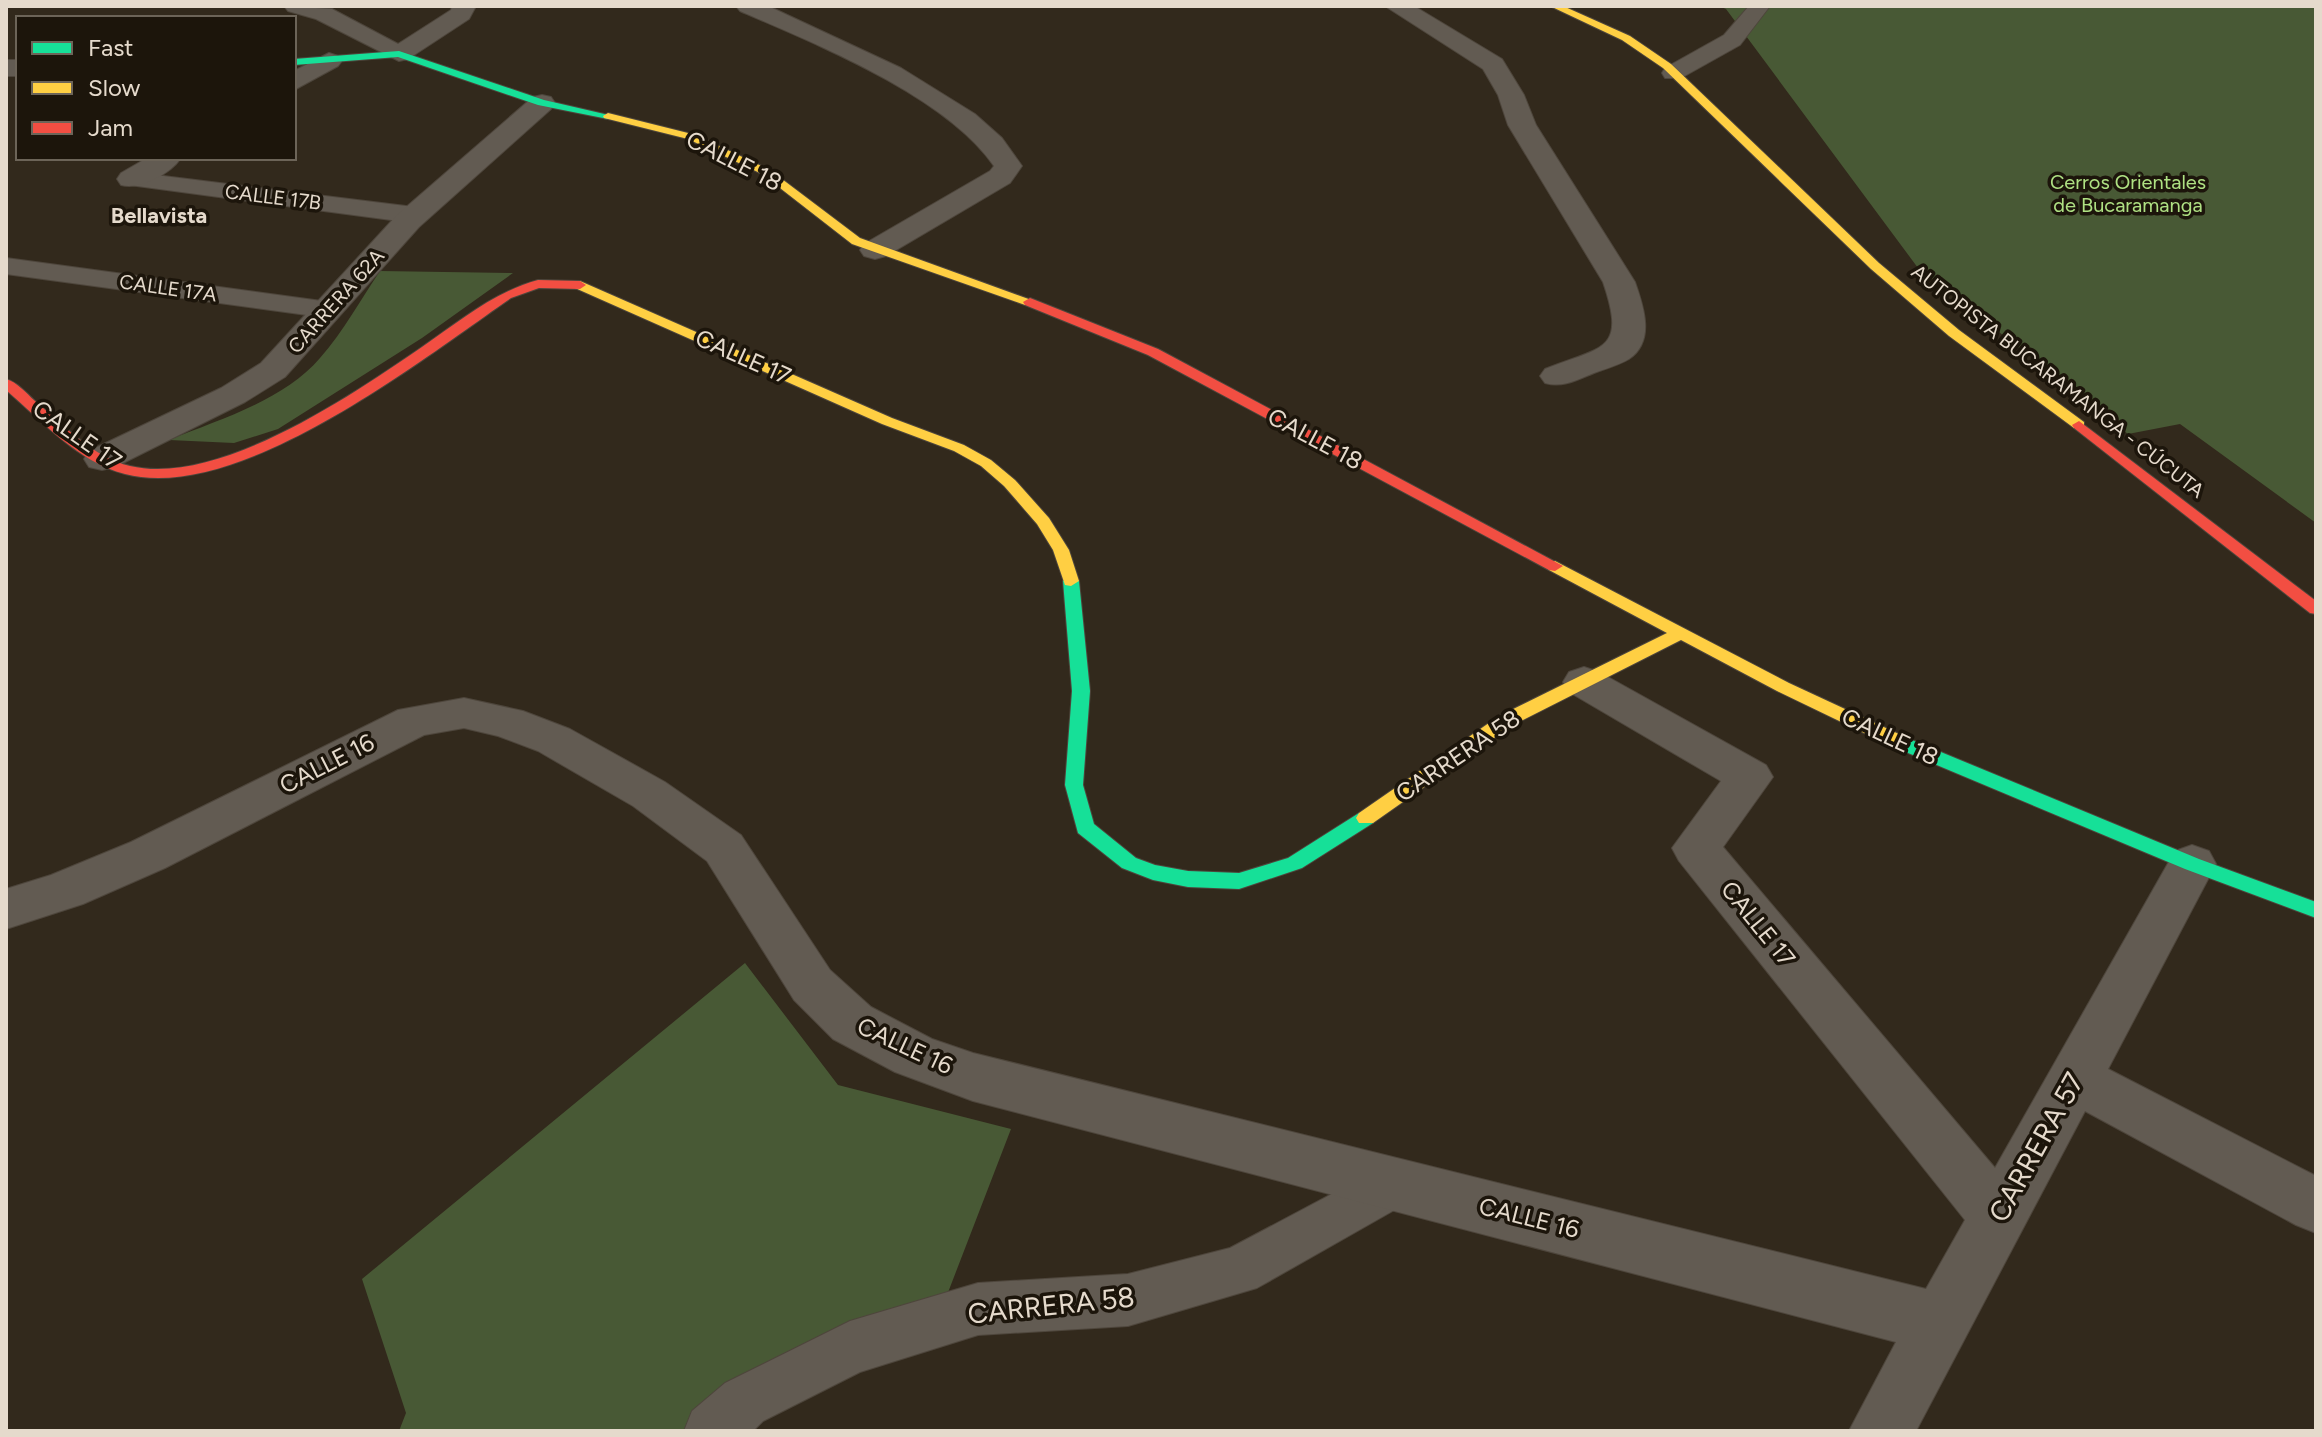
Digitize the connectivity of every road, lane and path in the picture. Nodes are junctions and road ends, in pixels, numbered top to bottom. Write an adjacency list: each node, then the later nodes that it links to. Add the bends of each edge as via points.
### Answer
1 (296, 6): 7 (street, via 324,14)
2 (464, 6): 7 (street, via 461,14)
3 (748, 6): 16 (street, via 820,36 950,107 1003,154 1008,166 1000,177)
4 (1397, 6): 19 (street, via 1493,64 1522,125 1619,282 1629,311 1629,332 1619,351)
5 (1555, 6): 10 (main road, AUTOPISTA BUCARAMANGA - CÚCUTA, via 1626,38)
6 (1760, 6): 10 (lane, via 1732,40)
7 (399, 54): 8 (main road, CALLE 18); 12 (main road, CALLE 18)
8 (329, 61): 9 (main road, CALLE 18); 11 (street)
9 (296, 62)
10 (1673, 73): 22 (main road, AUTOPISTA BUCARAMANGA - CÚCUTA, via 1875,266 1954,333)
11 (296, 81)
12 (542, 103): 15 (street, CARRERA 62A); 16 (main road, CALLE 18, via 642,122 731,154 766,172 843,233)
13 (164, 160): 14 (street)
14 (131, 179): 15 (lane, CALLE 17B)
15 (414, 215): 18 (street, CARRERA 62A)
16 (875, 250): 23 (main road, CALLE 18, via 1053,310 1153,352)
17 (6, 266): 18 (lane, CALLE 17A)
18 (329, 310): 21 (street, CARRERA 62A, via 273,370)
19 (1557, 376)
20 (6, 383): 21 (main road, CALLE 17)
21 (102, 459): 26 (main road, CALLE 17, via 148,475 172,475 229,459 324,414 506,295 538,284 578,284 966,451 997,471 1045,524 1067,559 1081,691 1074,785 1085,828 1129,863 1153,872)
22 (2316, 609)
23 (1679, 634): 24 (main road, CARRERA 58); 25 (main road, CALLE 18, via 1936,759)
24 (1584, 682): 26 (main road, CARRERA 58, via 1505,721 1295,863); 32 (street, CALLE 17, via 1750,777 1696,848)
25 (2192, 864): 28 (main road, CALLE 18); 29 (street, CARRERA 57)
26 (1239, 881)
27 (6, 909): 30 (street, CALLE 16, via 148,855 414,721 464,713 554,740 649,794 724,848 812,985 852,1023 914,1056 973,1077)
28 (2316, 910)
29 (2074, 1078): 31 (street); 32 (street, CARRERA 57)
30 (1394, 1184): 33 (street, CALLE 16); 34 (lane, CARRERA 58, via 1239,1270 1128,1300 978,1309 850,1348 744,1402)
31 (2316, 1206)
32 (1999, 1217): 33 (street, CARRERA 57)
33 (1940, 1323): 35 (street, CARRERA 57)
34 (712, 1431)
35 (1881, 1431)

